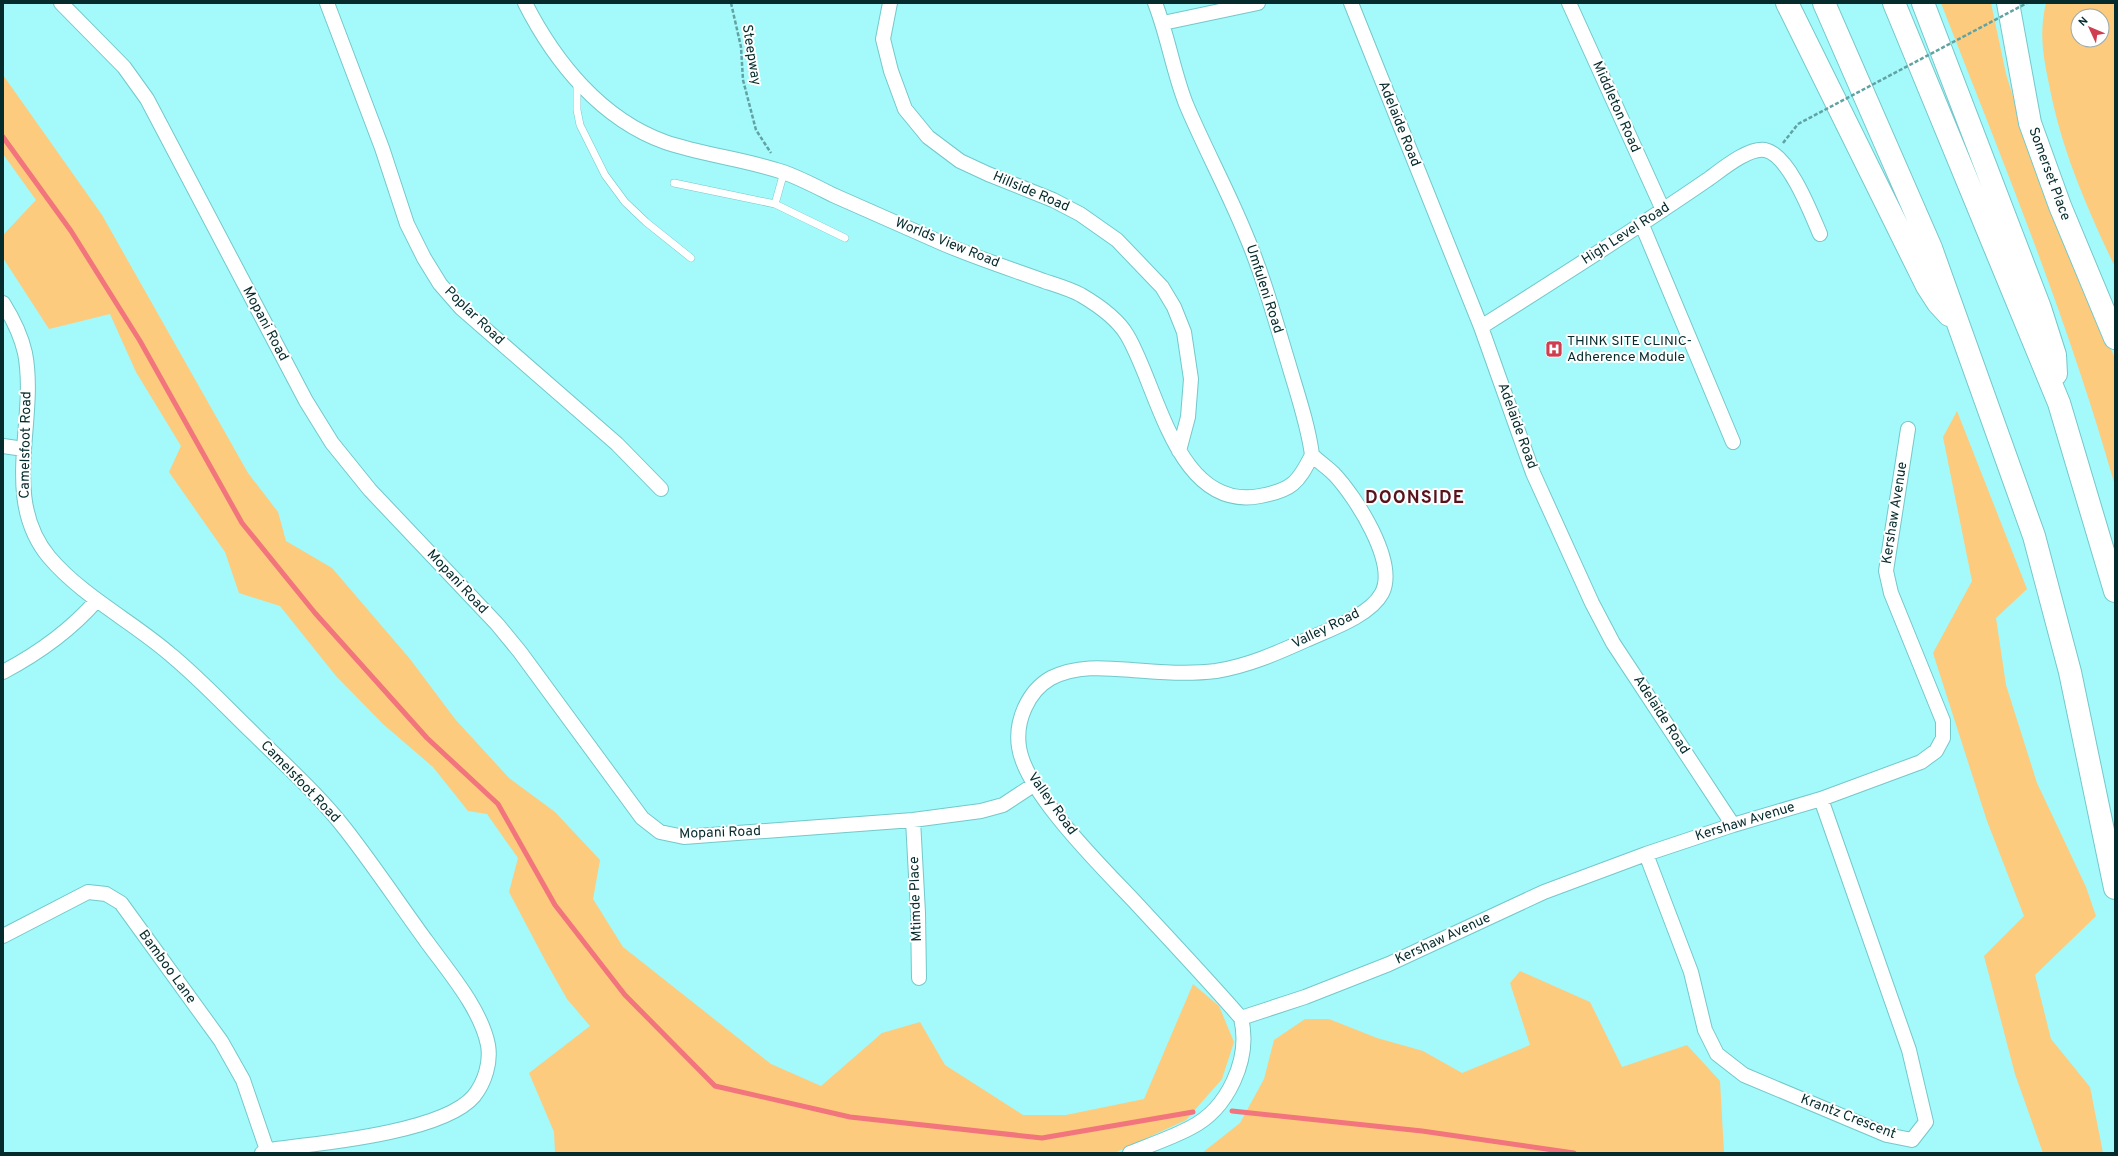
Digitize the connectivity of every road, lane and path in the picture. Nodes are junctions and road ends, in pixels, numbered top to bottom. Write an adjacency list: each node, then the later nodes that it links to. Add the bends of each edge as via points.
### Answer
1 (61, 3): 44 (street, Mopani Road, via 124,67 146,99 302,394 332,443 370,490 497,624 642,818 660,832 684,837)
2 (327, 3): 38 (street, Poplar Road, via 382,148 407,224 440,284 462,308 617,444)
3 (525, 3): 17 (street, Worlds View Road, via 538,29)
4 (731, 3): 19 (path, Steepway, via 741,47 743,80 756,130)
5 (890, 3): 36 (street, Hillside Road, via 883,40 891,71 905,109 928,137 960,161 1080,214 1118,240 1162,287 1184,332 1191,379 1188,417)
6 (1155, 3): 16 (street, Umfuleni Road)
7 (1258, 3): 16 (street)
8 (1351, 3): 29 (street, Adelaide Road)
9 (1568, 3): 22 (street, Middleton Road)
10 (1787, 3): 28 (main road, via 1927,286 1938,303)
11 (1824, 3): 28 (main road, via 1931,248)
12 (1894, 3): 31 (main road)
13 (1923, 3): 31 (main road, via 2040,308 2054,355)
14 (2008, 3): 30 (main road, Somerset Place, via 2030,123 2060,206)
15 (2027, 3): 18 (path, bridge, via 1798,124)
16 (1163, 23): 37 (street, Umfuleni Road, via 1186,104 1246,234 1300,401)
17 (577, 80): 19 (street, Worlds View Road, via 610,112 665,142); 26 (lane, via 580,125 605,174 625,202)
18 (1774, 154): 22 (street, High Level Road, via 1764,150 1736,160); 24 (street, via 1786,168 1806,201)
19 (784, 172): 21 (lane); 36 (street, Worlds View Road, via 946,245 1080,294 1110,315 1126,333 1161,416)
20 (674, 183): 21 (lane)
21 (775, 204): 25 (lane)
22 (1663, 210): 23 (street, High Level Road)
23 (1642, 225): 29 (street, High Level Road); 33 (street)
24 (1820, 234)
25 (845, 238)
26 (691, 258)
27 (3, 303): 35 (street, Camelsfoot Road, via 15,322 25,353 27,385)
28 (1960, 326): 47 (main road, via 2034,536 2070,672)
29 (1481, 327): 45 (street, Adelaide Road, via 1533,473 1592,603 1613,643)
30 (2115, 338)
31 (2058, 403): 39 (main road)
32 (1908, 428): 43 (street, Kershaw Avenue, via 1886,571 1891,593 1944,721 1943,738 1936,751 1921,762)
33 (1733, 442)
34 (3, 446): 35 (street)
35 (24, 449): 40 (street, Camelsfoot Road, via 25,509 35,535 49,557)
36 (1179, 451): 37 (street, Worlds View Road, via 1199,477 1218,491 1247,499 1280,493 1300,478)
37 (1312, 455): 42 (street, Valley Road, via 1335,475 1350,495 1376,540 1385,565 1386,580 1382,594 1369,608 1344,623 1252,662 1218,671 1185,674 1098,667 1074,670 1052,678 1037,688 1026,705 1020,724 1019,747 1025,766)
38 (661, 489)
39 (2115, 591)
40 (97, 600): 41 (street, via 77,622 48,646); 51 (street, Camelsfoot Road, via 173,656 318,797 345,829 456,982 482,1025 488,1046 488,1070 474,1096 453,1112 427,1123 384,1132 340,1141)
41 (3, 672)
42 (1035, 784): 44 (street, Mopani Road, via 1003,805 981,811); 50 (street, Valley Road, via 1065,826)
43 (1821, 799): 45 (street, Kershaw Avenue); 46 (street, Krantz Crescent, via 1909,1050 1926,1122 1912,1140 1887,1135 1744,1075 1717,1054 1705,1030 1691,972)
44 (912, 820): 49 (street, Mtimde Place)
45 (1733, 825): 46 (street, Kershaw Avenue)
46 (1646, 854): 50 (street, Kershaw Avenue, via 1544,892 1389,964 1305,997)
47 (2115, 888)
48 (3, 936): 51 (street, Bamboo Lane, via 88,892 106,894 121,904 221,1041 243,1080)
49 (919, 978)
50 (1241, 1018): 52 (street, via 1244,1046 1239,1068 1226,1094 1210,1115 1191,1128)
51 (264, 1151)
52 (1130, 1153)

